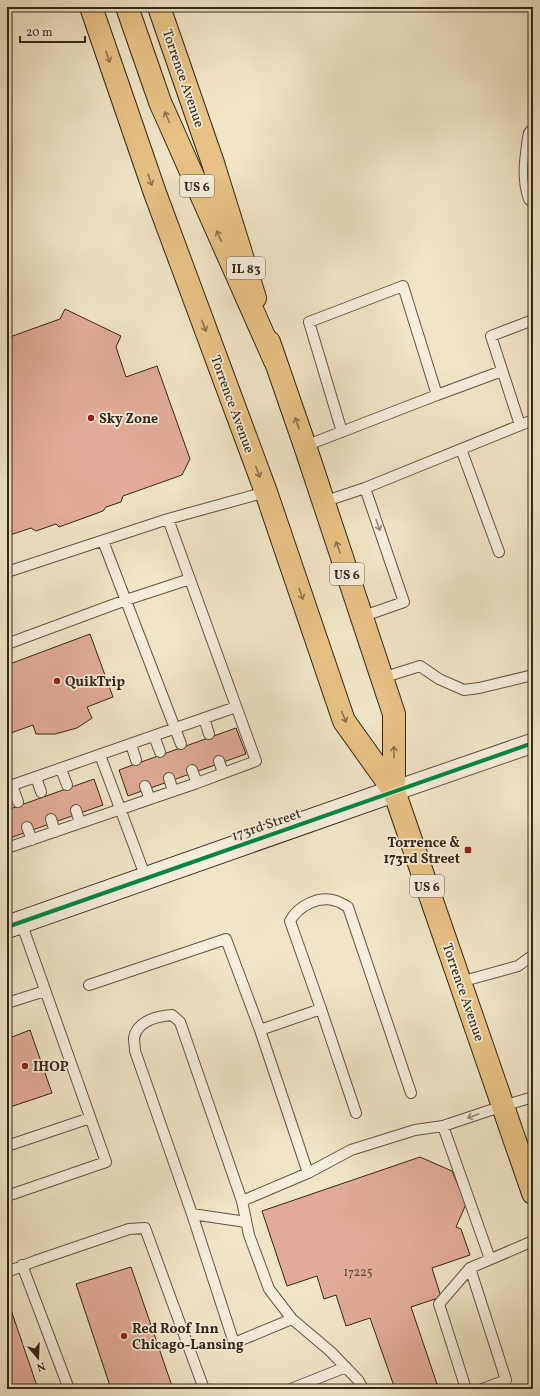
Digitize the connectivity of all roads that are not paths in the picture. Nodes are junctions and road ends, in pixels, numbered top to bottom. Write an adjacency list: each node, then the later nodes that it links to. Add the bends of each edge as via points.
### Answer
1 (91, 7): 16 (main road, Torrence Avenue / US 6, one-way to 16, via 154,193)
2 (127, 7): 7 (main road, US 6, one-way to 2, via 160,102)
3 (159, 7): 7 (main road, Torrence Avenue / IL 83, via 213,163)
4 (533, 135): 5 (street, via 529,162)
5 (533, 197)
6 (533, 320): 8 (lane, via 490,336)
7 (275, 361): 13 (main road, Torrence Avenue / US 6, one-way to 7)
8 (502, 371): 9 (lane); 11 (lane)
9 (437, 395): 12 (lane); 12 (lane, via 403,286 309,322)
10 (533, 420): 11 (lane)
11 (520, 425): 14 (lane)
12 (342, 432): 13 (lane)
13 (305, 446): 17 (main road, Torrence Avenue / US 6)
14 (461, 449): 15 (lane); 20 (lane)
15 (366, 488): 17 (lane); 24 (lane, one-way to 24, via 404,602)
16 (266, 492): 18 (lane); 50 (main road, Torrence Avenue / US 6, one-way to 50, via 344,721)
17 (323, 502): 24 (main road, Torrence Avenue / US 6, one-way to 17)
18 (168, 519): 19 (lane); 22 (lane)
19 (103, 541): 21 (lane); 23 (lane)
20 (499, 552)
21 (7, 572)
22 (190, 579): 23 (lane); 28 (lane)
23 (126, 600): 25 (lane); 30 (lane)
24 (361, 617): 27 (main road, Torrence Avenue / US 6)
25 (7, 644)
26 (533, 675): 27 (lane, via 464,690 439,679 420,666)
27 (382, 678): 50 (main road, Torrence Avenue / US 6, one-way to 27, via 394,714)
28 (236, 707): 29 (lane); 42 (lane, via 256,761)
29 (204, 718): 30 (lane); 31 (lane)
30 (175, 728): 32 (lane); 35 (lane)
31 (210, 734)
32 (154, 736): 34 (lane); 36 (lane)
33 (533, 743): 50 (street, 173rd Street)
34 (131, 744): 37 (lane); 38 (lane)
35 (181, 744)
36 (160, 752)
37 (100, 755): 40 (lane); 54 (lane)
38 (136, 760)
39 (219, 761): 42 (lane)
40 (61, 768): 43 (lane); 46 (lane)
41 (192, 770): 45 (lane)
42 (223, 773): 45 (lane)
43 (36, 777): 47 (lane); 51 (lane)
44 (169, 778): 49 (lane)
45 (197, 783): 49 (lane)
46 (67, 785)
47 (9, 786): 53 (lane)
48 (146, 786): 52 (lane)
49 (173, 791): 52 (lane)
50 (394, 791): 62 (street, 173rd Street); 65 (main road, Torrence Avenue / US 6)
51 (41, 792)
52 (150, 799): 54 (lane)
53 (18, 802)
54 (120, 809): 57 (lane); 62 (lane)
55 (76, 810): 57 (lane)
56 (50, 819): 59 (lane)
57 (80, 822): 59 (lane)
58 (27, 827): 60 (lane)
59 (55, 832): 60 (lane)
60 (32, 840): 61 (lane)
61 (7, 848)
62 (146, 878): 63 (street, 173rd Street)
63 (14, 924): 67 (lane)
64 (533, 955): 65 (lane, via 518,966)
65 (460, 982): 73 (main road, Torrence Avenue / US 6)
66 (89, 985): 70 (lane, via 226,939)
67 (45, 990): 68 (lane); 75 (lane)
68 (7, 1003)
69 (321, 1009): 70 (lane); 71 (lane, via 290,921 302,907 317,900 328,899 348,907); 74 (lane)
70 (260, 1030): 79 (lane)
71 (411, 1093)
72 (533, 1097): 73 (lane)
73 (503, 1106): 76 (lane, one-way to 76); 78 (main road, Torrence Avenue / US 6)
74 (356, 1113)
75 (90, 1118): 77 (lane); 81 (lane, via 106,1162)
76 (442, 1126): 79 (lane, via 415,1130 351,1150); 86 (lane)
77 (7, 1146)
78 (528, 1159): 80 (main road, Torrence Avenue / US 6)
79 (308, 1173): 82 (lane)
80 (533, 1193)
81 (7, 1196)
82 (242, 1201): 83 (lane, via 180,1022 172,1015 161,1016 142,1024 137,1030 134,1039 135,1051); 84 (lane)
83 (192, 1214): 84 (lane); 90 (lane, via 234,1343)
84 (246, 1222): 90 (lane, via 269,1289)
85 (533, 1241): 86 (lane)
86 (490, 1259): 88 (lane)
87 (22, 1265): 89 (lane); 92 (lane); 93 (lane, via 128,1229 145,1228)
88 (470, 1268): 96 (lane, via 439,1304); 97 (lane, via 506,1380)
89 (7, 1272)
90 (292, 1319): 91 (lane)
91 (346, 1367): 94 (lane); 95 (lane)
92 (69, 1389)
93 (204, 1389)
94 (291, 1389)
95 (363, 1389)
96 (466, 1389)
97 (482, 1389)

